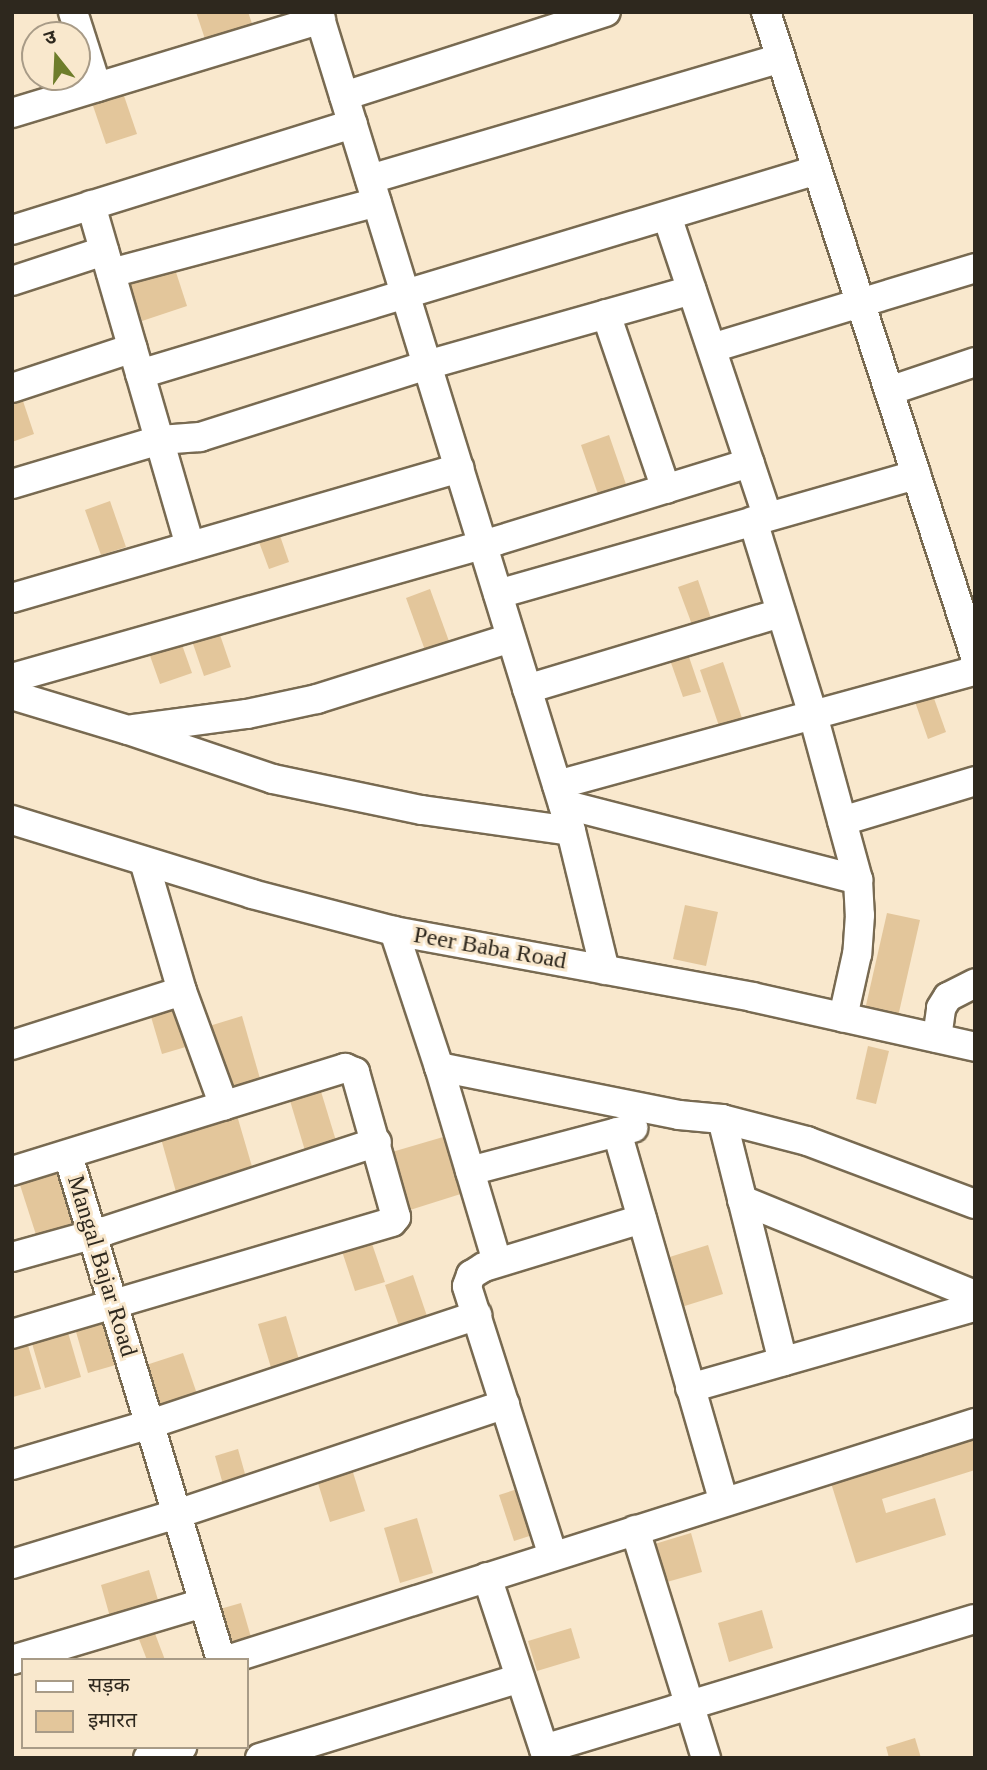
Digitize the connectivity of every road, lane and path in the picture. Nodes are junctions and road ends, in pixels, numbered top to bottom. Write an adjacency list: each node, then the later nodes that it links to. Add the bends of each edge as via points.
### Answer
1 (73, 12): 6 (street)
2 (607, 12): 7 (street)
3 (766, 12): 5 (street)
4 (319, 16): 6 (street); 7 (street)
5 (781, 58): 10 (street); 11 (street)
6 (96, 88): 8 (street)
7 (344, 96): 9 (street)
8 (12, 113)
9 (353, 124): 11 (street); 12 (street)
10 (817, 170): 13 (street); 20 (street)
11 (373, 190): 15 (street); 19 (street)
12 (91, 205): 14 (street); 15 (street)
13 (667, 216): 18 (street); 19 (street)
14 (12, 230)
15 (108, 262): 17 (street); 23 (street)
16 (975, 268): 20 (street)
17 (12, 281)
18 (692, 290): 21 (street); 22 (street)
19 (405, 295): 23 (street); 25 (street)
20 (861, 304): 22 (street); 27 (street)
21 (606, 314): 25 (street); 33 (street)
22 (712, 348): 29 (street)
23 (136, 361): 26 (street); 28 (street)
24 (975, 362): 27 (street)
25 (427, 365): 28 (street, via 200,437); 30 (street)
26 (12, 388)
27 (889, 391): 31 (street)
28 (159, 440): 32 (street); 36 (street)
29 (750, 463): 33 (street); 34 (street)
30 (459, 467): 35 (street); 36 (street)
31 (916, 475): 34 (street); 41 (street)
32 (12, 484)
33 (666, 489): 35 (street)
34 (761, 519): 37 (street); 39 (street)
35 (483, 545): 37 (street); 43 (street)
36 (190, 546): 38 (street)
37 (498, 594): 40 (street)
38 (12, 598)
39 (781, 613): 44 (street); 46 (street)
40 (510, 638): 44 (street); 47 (street, via 317,699)
41 (975, 656)
42 (975, 671): 46 (street)
43 (12, 678)
44 (527, 689): 49 (street)
45 (12, 695): 47 (street)
46 (813, 715): 49 (street); 51 (street)
47 (128, 730): 52 (street, via 273,779 422,810)
48 (975, 781): 51 (street)
49 (560, 794): 52 (street); 54 (street)
50 (12, 820): 53 (street, Peer Baba Road)
51 (842, 821): 54 (street)
52 (571, 831): 56 (street)
53 (144, 861): 55 (street, Peer Baba Road); 58 (street)
54 (858, 880): 59 (street, via 857,954)
55 (394, 931): 56 (street, Peer Baba Road); 63 (street)
56 (605, 970): 59 (street, Peer Baba Road)
57 (975, 984): 60 (street, via 948,997 941,1008)
58 (182, 991): 61 (street); 64 (street)
59 (844, 1017): 60 (street, Peer Baba Road)
60 (937, 1038): 62 (street, Peer Baba Road)
61 (12, 1045)
62 (975, 1047)
63 (439, 1067): 65 (street); 71 (street)
64 (224, 1106): 68 (street, Mangal Bajar Road, via 351,1069); 69 (street, Mangal Bajar Road)
65 (679, 1115): 66 (street); 67 (street)
66 (722, 1119): 72 (street); 73 (street, via 807,1141)
67 (617, 1132): 71 (street); 74 (street)
68 (377, 1142): 75 (street); 79 (street, via 396,1211 392,1222)
69 (68, 1156): 70 (street); 75 (street, Mangal Bajar Road)
70 (12, 1171)
71 (470, 1171): 77 (street)
72 (742, 1200): 78 (street); 83 (street)
73 (975, 1204)
74 (642, 1219): 77 (street); 84 (street)
75 (93, 1234): 76 (street); 79 (street, Mangal Bajar Road)
76 (12, 1257)
77 (497, 1262): 81 (street, via 471,1275 467,1286)
78 (975, 1295)
79 (114, 1303): 82 (street); 87 (street, Mangal Bajar Road)
80 (975, 1307): 83 (street)
81 (477, 1315): 85 (street); 87 (street)
82 (12, 1334)
83 (783, 1361): 84 (street)
84 (690, 1388): 89 (street)
85 (505, 1404): 90 (street); 92 (street)
86 (975, 1423): 89 (street)
87 (150, 1424): 88 (street); 90 (street, Mangal Bajar Road)
88 (12, 1465)
89 (724, 1502): 91 (street)
90 (177, 1514): 93 (street); 95 (street, Mangal Bajar Road)
91 (635, 1530): 92 (street); 101 (street)
92 (553, 1556): 94 (street)
93 (12, 1564)
94 (487, 1577): 98 (street); 100 (street)
95 (203, 1603): 97 (street, Mangal Bajar Road); 99 (street)
96 (975, 1619): 101 (street)
97 (220, 1658)
98 (232, 1658)
99 (12, 1660)
100 (520, 1678): 104 (street); 107 (street)
101 (690, 1706): 104 (street); 108 (street)
102 (248, 1740): 106 (street)
103 (176, 1749): 105 (street)
104 (545, 1754)
105 (148, 1758)
106 (254, 1758)
107 (260, 1758)
108 (706, 1758)

